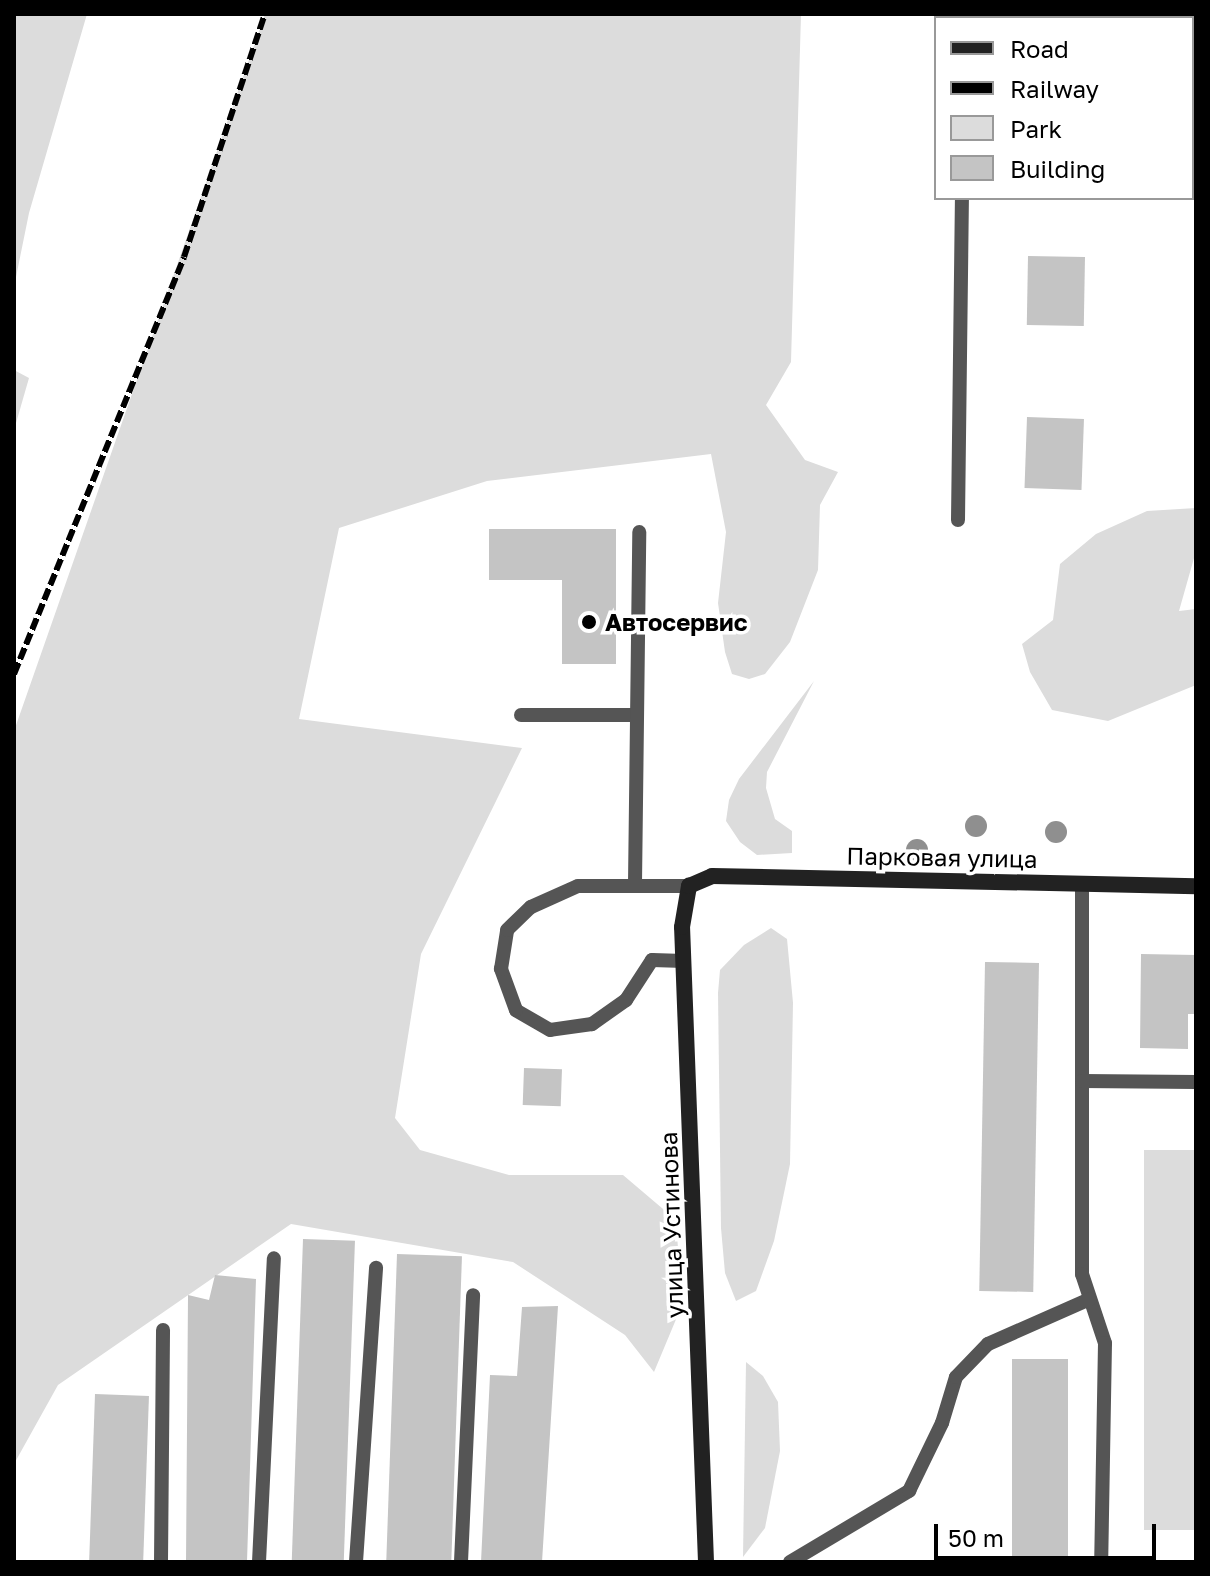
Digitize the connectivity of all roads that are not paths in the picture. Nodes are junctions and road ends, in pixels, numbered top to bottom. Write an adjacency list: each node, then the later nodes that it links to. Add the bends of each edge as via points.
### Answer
1 (962, 200): 2 (lane)
2 (958, 520)
3 (639, 532): 5 (lane)
4 (521, 715): 5 (lane)
5 (637, 715): 6 (lane)
6 (635, 884): 8 (lane); 10 (lane, via 578,886 531,907 507,930 501,969 516,1010 550,1030 592,1024 626,1000 652,960)
7 (1082, 884): 8 (street, Парковая улица, via 712,876); 9 (street, Парковая улица); 11 (lane)
8 (689, 886): 10 (street, улица Устинова, via 682,927)
9 (1196, 886)
10 (684, 961): 22 (street, улица Устинова)
11 (1082, 1081): 12 (lane); 16 (lane, via 1082,1274)
12 (1196, 1082)
13 (274, 1258): 19 (lane)
14 (376, 1268): 20 (lane)
15 (473, 1295): 21 (lane)
16 (1090, 1299): 23 (lane, via 988,1344 956,1377 942,1423 909,1491); 24 (lane, via 1105,1343)
17 (163, 1330): 18 (lane)
18 (161, 1562)
19 (259, 1562)
20 (356, 1562)
21 (461, 1562)
22 (706, 1562)
23 (790, 1562)
24 (1101, 1562)

